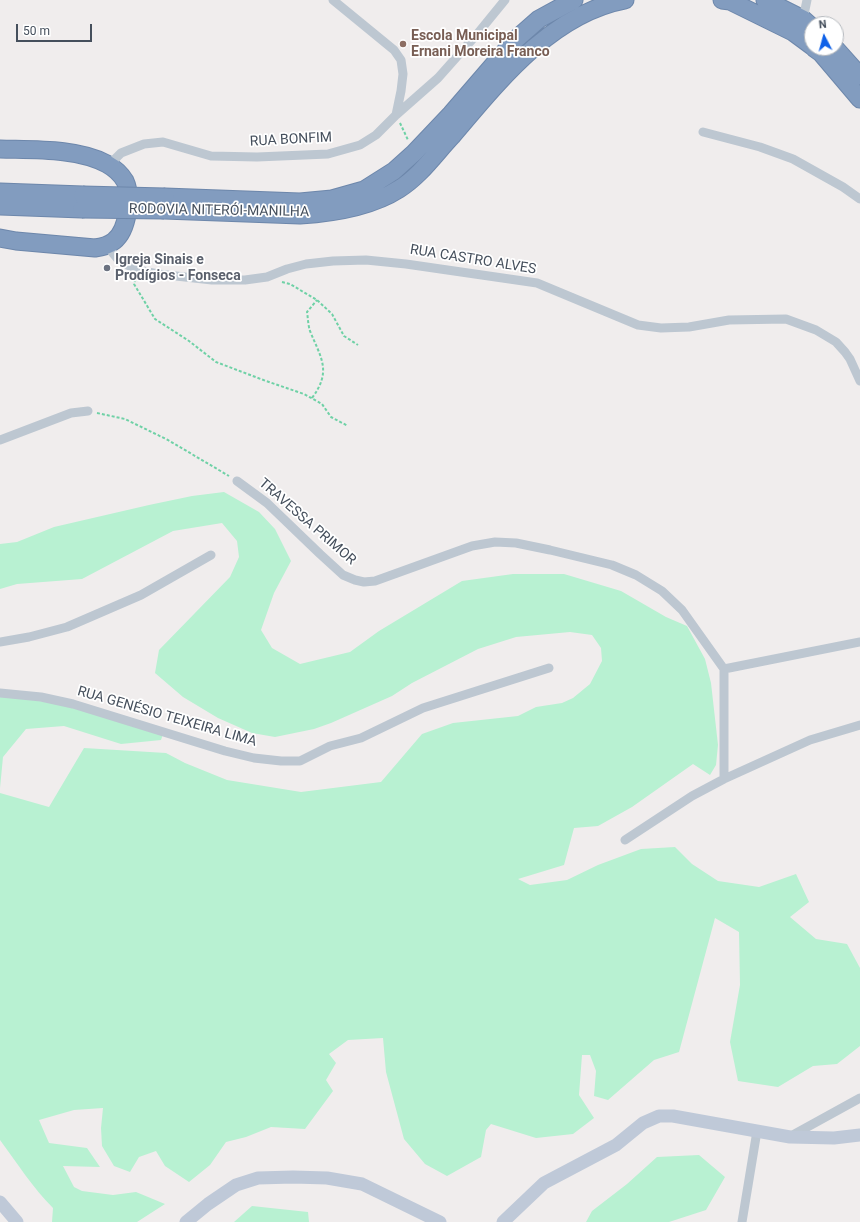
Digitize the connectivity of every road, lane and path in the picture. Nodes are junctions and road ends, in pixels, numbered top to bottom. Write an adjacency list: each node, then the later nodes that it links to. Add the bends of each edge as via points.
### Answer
1 (333, 0): 15 (street, RUA BONFIM, via 394,50 400,60 403,74 402,91)
2 (505, 0): 15 (street, via 438,78)
3 (574, 0): 18 (highway, RODOVIA NITERÓI-MANILHA, via 540,20 514,41)
4 (625, 0): 23 (highway, RODOVIA NITERÓI-MANILHA, via 612,2 577,17 529,51 499,81 422,170 398,190 368,204 300,215)
5 (722, 0): 10 (highway, via 793,32)
6 (766, 0): 9 (highway)
7 (808, 0): 8 (street)
8 (807, 16)
9 (804, 21)
10 (804, 40)
11 (823, 56): 14 (highway)
12 (842, 56): 13 (highway)
13 (860, 76)
14 (860, 100)
15 (396, 114): 18 (path); 19 (street, RUA BONFIM, via 376,135 360,145 328,154 211,156 162,142 144,144 121,153)
16 (703, 132): 21 (street, via 760,147 792,159)
17 (0, 149): 19 (highway, via 84,155)
18 (414, 153): 23 (highway, RODOVIA NITERÓI-MANILHA, via 394,171 364,190 332,199 300,202)
19 (109, 165): 26 (highway, via 125,182 128,203 124,230)
20 (0, 192): 22 (highway, RODOVIA NITERÓI-MANILHA)
21 (860, 199)
22 (82, 202): 23 (highway, RODOVIA NITERÓI-MANILHA, bridge); 24 (highway, RODOVIA NITERÓI-MANILHA)
23 (165, 203)
24 (0, 206)
25 (0, 238): 26 (highway, via 95,248)
26 (107, 246): 27 (street, RUA CASTRO ALVES, via 117,258)
27 (138, 270): 28 (street, RUA CASTRO ALVES, via 212,280); 32 (path, via 134,284 155,319 216,362)
28 (267, 277): 29 (path, via 290,284); 31 (street, RUA CASTRO ALVES, via 306,264 366,260 537,283 638,325 661,328 729,320 786,319 816,330 836,342 848,355)
29 (317, 300): 30 (path, via 332,314 344,336); 32 (path, via 307,312 310,330 322,360 324,377 319,390)
30 (358, 345)
31 (860, 381)
32 (312, 398): 34 (path, via 322,404 331,417)
33 (88, 411): 35 (street, via 71,413); 36 (path, TRAVESSA PRIMOR, via 125,419 168,440)
34 (348, 426)
35 (0, 440)
36 (238, 481): 41 (street, TRAVESSA PRIMOR, via 267,503 343,575 354,580 375,581 472,546 495,542 516,543 612,565 636,575 662,591 682,610)
37 (211, 555): 38 (street, via 140,595 67,627)
38 (0, 642)
39 (860, 642): 41 (street)
40 (549, 668): 42 (street, RUA GENÉSIO TEIXEIRA LIMA, via 423,708 361,738 330,746 300,761 254,758 73,704 41,697)
41 (724, 669): 44 (street)
42 (0, 693)
43 (860, 725): 44 (street, via 810,740)
44 (724, 779): 45 (street, via 692,796)
45 (625, 840)
46 (860, 1098): 49 (street)
47 (757, 1131): 49 (street); 51 (street, via 673,1116 659,1116 643,1123 616,1145 544,1183); 55 (street)
48 (860, 1135): 49 (street, via 834,1138)
49 (790, 1137)
50 (5, 1211): 52 (street)
51 (508, 1220)
52 (16, 1222)
53 (186, 1222): 54 (street, via 236,1184 258,1178 293,1177 327,1178 362,1184)
54 (440, 1222)
55 (742, 1222)

